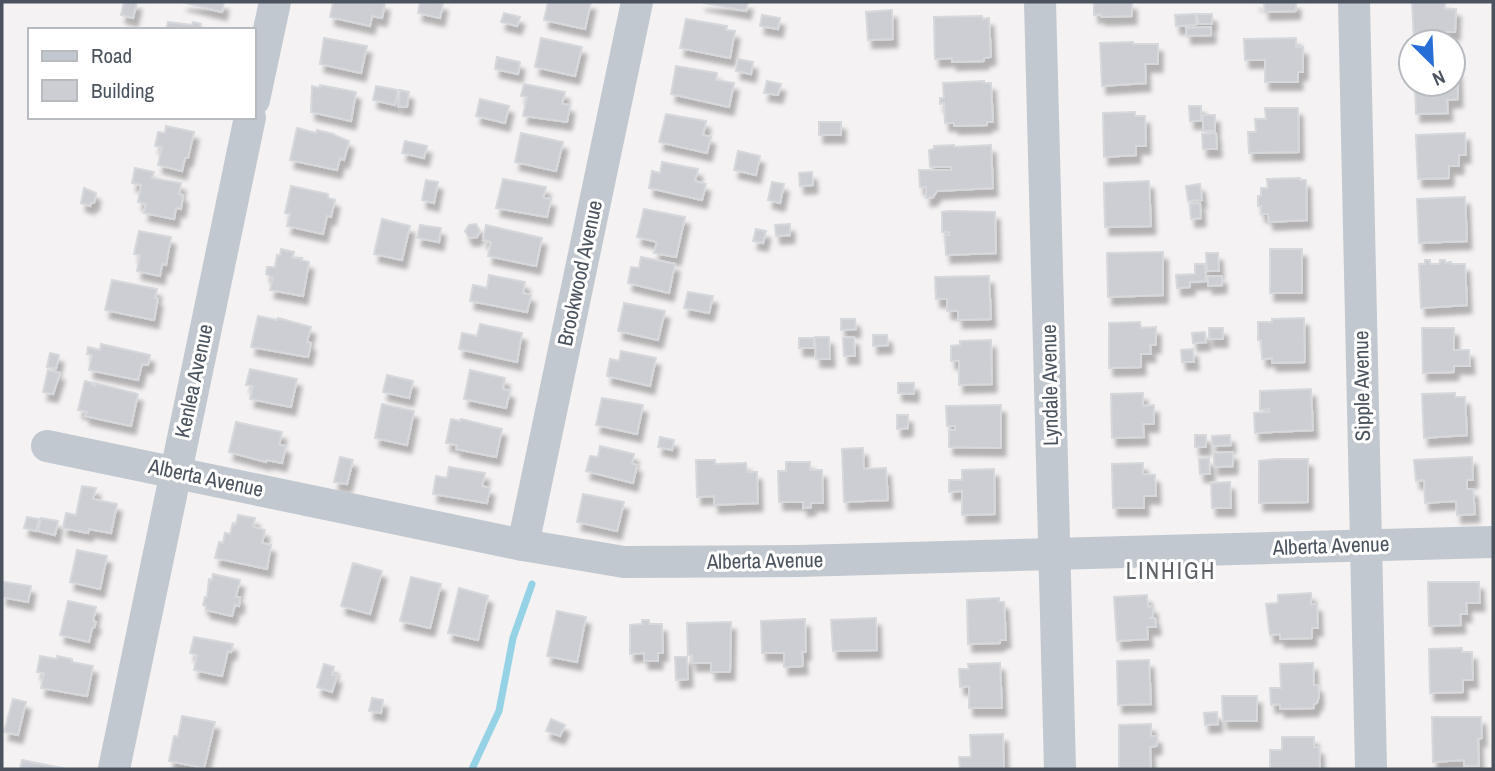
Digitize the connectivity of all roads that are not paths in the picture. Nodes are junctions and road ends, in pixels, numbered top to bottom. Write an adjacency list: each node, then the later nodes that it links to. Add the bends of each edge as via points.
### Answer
1 (275, 2): 5 (street)
2 (637, 2): 10 (street, Brookwood Avenue)
3 (1040, 2): 12 (street, Lyndale Avenue)
4 (1354, 2): 11 (street, Sipple Avenue)
5 (256, 91)
6 (250, 119): 8 (street, Kenlea Avenue)
7 (47, 446): 8 (street, Alberta Avenue)
8 (174, 471): 10 (street, Alberta Avenue); 13 (street, Kenlea Avenue)
9 (1493, 542): 11 (street, Alberta Avenue)
10 (523, 545): 12 (street, Alberta Avenue, via 624,562)
11 (1365, 545): 12 (street, Alberta Avenue); 15 (street, Sipple Avenue)
12 (1054, 554): 14 (street, Lyndale Avenue)
13 (114, 769)
14 (1059, 769)
15 (1371, 769)

